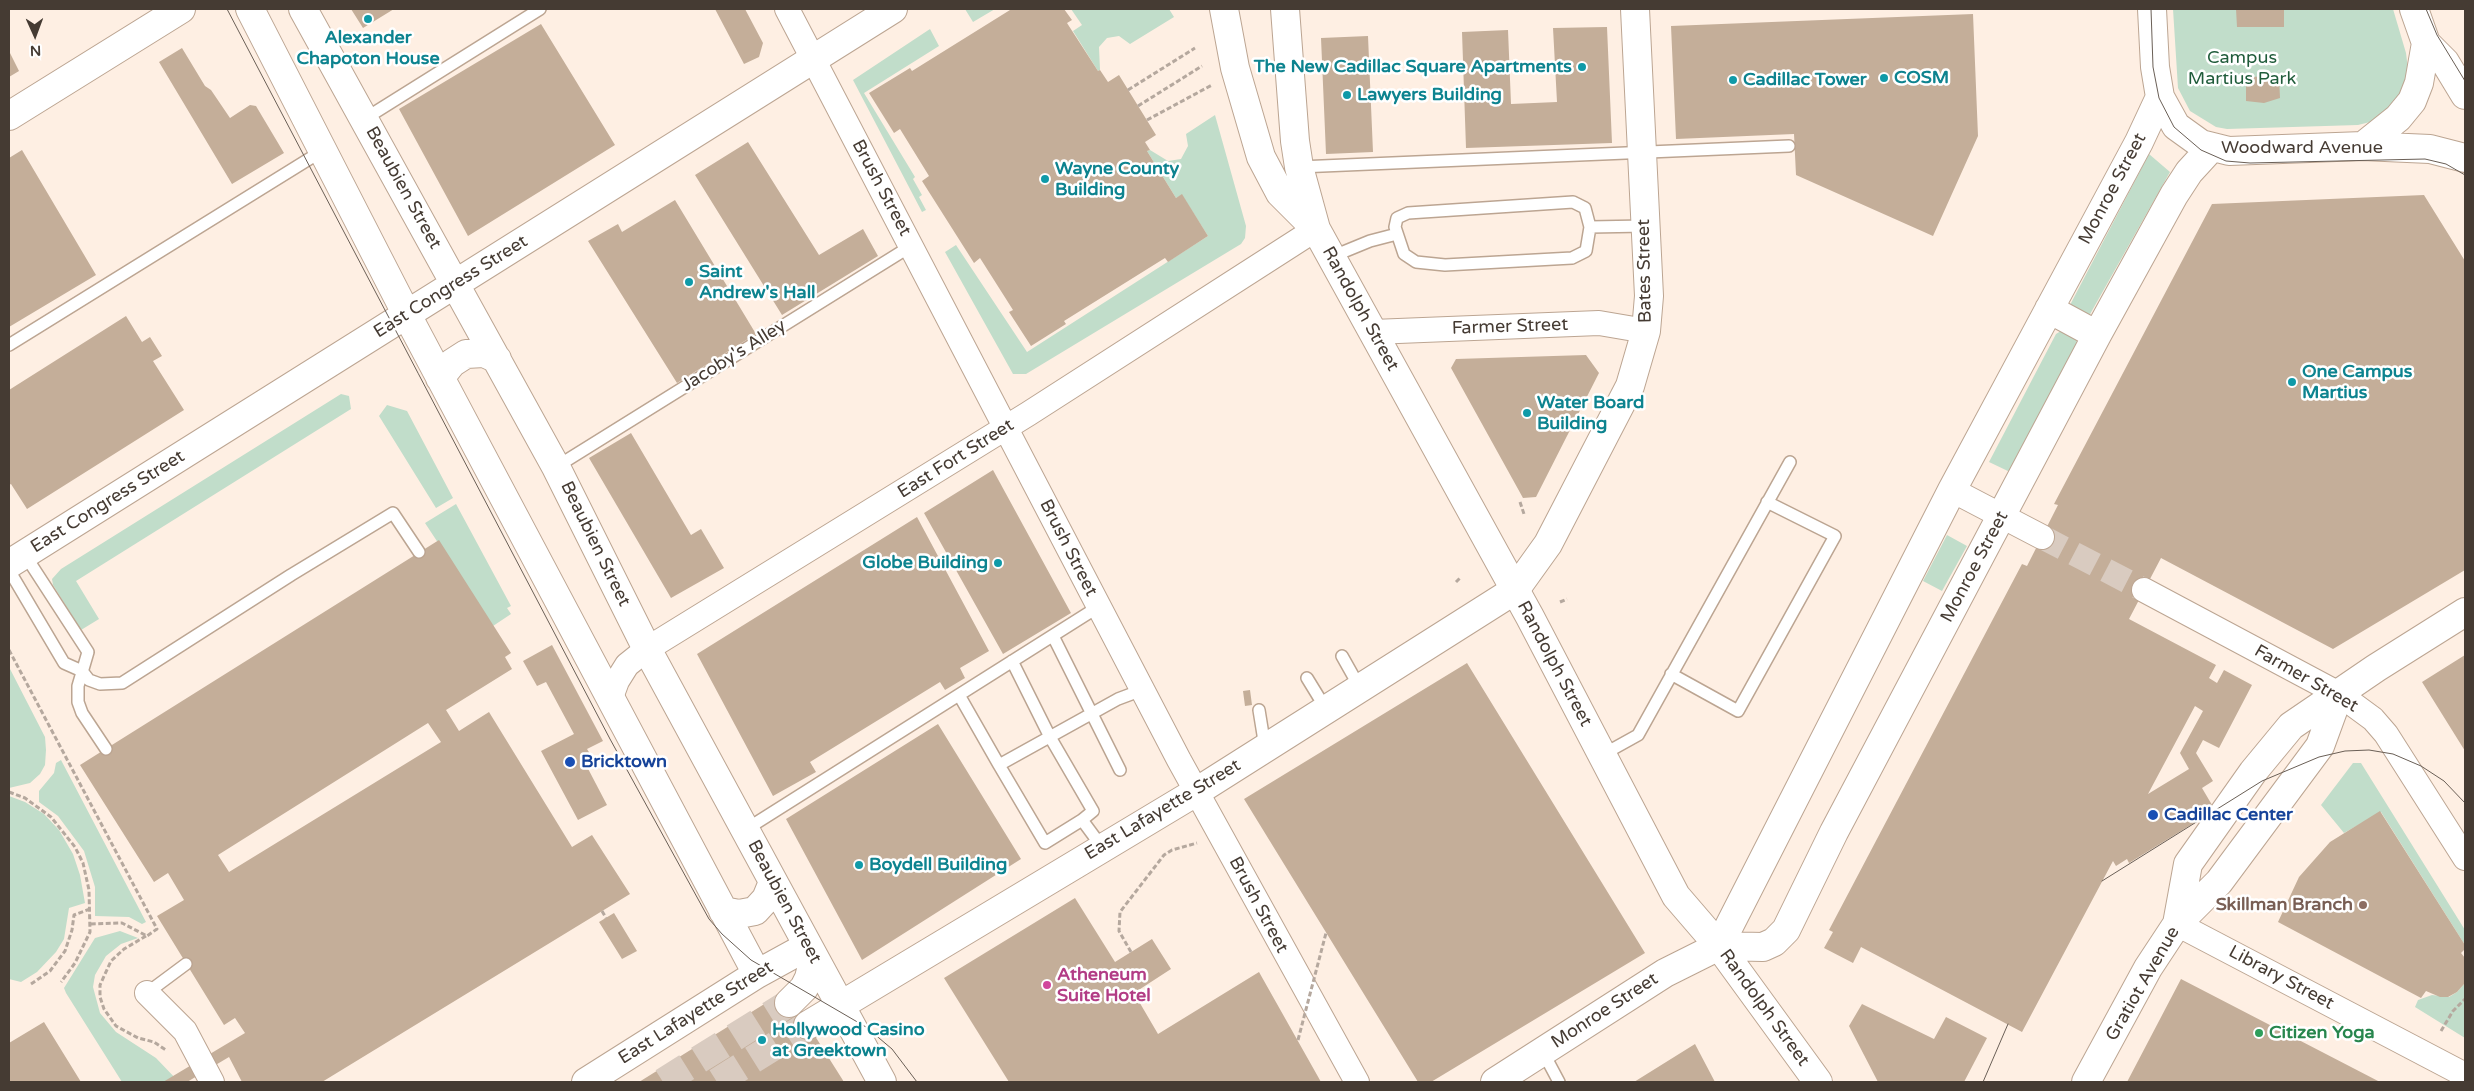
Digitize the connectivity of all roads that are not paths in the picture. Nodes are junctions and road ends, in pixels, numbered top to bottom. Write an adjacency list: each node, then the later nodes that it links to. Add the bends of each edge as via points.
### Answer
1 (181, 9): 16 (street)
2 (250, 9): 21 (street)
3 (304, 9): 17 (street, Beaubien Street)
4 (540, 9): 17 (lane)
5 (787, 9): 13 (street, Brush Street)
6 (893, 9): 13 (street, East Congress Street)
7 (1224, 9): 27 (street, Randolph Street, via 1235,68 1261,157 1280,193)
8 (1284, 9): 24 (street, Randolph Street)
9 (1635, 9): 22 (street, Bates Street)
10 (2152, 9): 15 (street, Woodward Avenue)
11 (2414, 9): 12 (street)
12 (2426, 44): 14 (street, via 2445,62); 19 (street, via 2419,83 2412,101 2398,118)
13 (814, 59): 29 (street, Brush Street); 31 (street, East Congress Street)
14 (2465, 94)
15 (2160, 97): 20 (street, Woodward Avenue, via 2171,120 2182,132); 32 (street, Monroe Street, via 2140,142)
16 (9, 116)
17 (366, 118): 31 (street, Beaubien Street)
18 (1789, 146): 22 (lane)
19 (2363, 146): 20 (street, Woodward Avenue, via 2239,151); 23 (street, Woodward Avenue, via 2430,149)
20 (2211, 148): 36 (street, Monroe Street, via 2174,195)
21 (322, 151): 33 (street); 37 (lane)
22 (1642, 152): 24 (lane); 25 (street, Bates Street)
23 (2465, 158)
24 (1299, 167): 27 (street, Randolph Street)
25 (1645, 226): 26 (lane); 34 (street, Bates Street, via 1649,296)
26 (1590, 227): 28 (lane, via 1585,208 1573,202 1408,213 1397,218); 28 (lane, via 1586,251 1572,258 1445,264 1416,262 1404,254)
27 (1316, 229): 30 (street, Randolph Street); 40 (street, East Fort Street)
28 (1397, 234): 30 (lane, via 1370,240)
29 (911, 246): 40 (street, Brush Street); 42 (lane, Jacoby's Alley)
30 (1331, 257): 35 (street, Randolph Street)
31 (455, 282): 33 (street, East Congress Street); 38 (street, Beaubien Street)
32 (2049, 309): 36 (street); 43 (street, Monroe Street)
33 (406, 315): 39 (street); 48 (street, East Congress Street)
34 (1646, 331): 35 (street, Farmer Street, via 1599,323); 49 (street, Bates Street, via 1630,386 1548,544)
35 (1373, 332): 49 (street, Randolph Street)
36 (2097, 334): 45 (street, Monroe Street)
37 (9, 345)
38 (497, 359): 39 (street, via 484,353 466,354 452,363); 42 (street, Beaubien Street)
39 (440, 378): 64 (street)
40 (1006, 428): 51 (street, Brush Street); 54 (street, East Fort Street)
41 (1790, 462): 44 (lane)
42 (556, 467): 54 (street, Beaubien Street)
43 (1952, 490): 45 (street); 82 (street, Monroe Street)
44 (1767, 502): 58 (lane); 58 (lane, via 1835,536 1738,711)
45 (2002, 516): 46 (street); 82 (street, Monroe Street, via 1786,930 1774,942 1763,947)
46 (2042, 537)
47 (419, 552): 57 (lane, via 393,514 291,574 122,683 100,684 88,680)
48 (14, 563): 57 (lane, via 64,663); 57 (lane, via 88,652)
49 (1515, 590): 60 (street, East Lafayette Street); 71 (street, Randolph Street)
50 (2144, 590): 62 (street, Farmer Street)
51 (1098, 607): 53 (lane); 61 (street, Brush Street)
52 (2465, 612): 62 (street)
53 (1054, 636): 56 (lane); 67 (lane)
54 (647, 649): 64 (street, East Fort Street, via 627,665); 76 (street, Beaubien Street)
55 (1342, 656): 60 (lane)
56 (1012, 662): 63 (lane); 68 (lane)
57 (82, 671): 70 (lane, via 78,702)
58 (1672, 674): 71 (lane, via 1638,735)
59 (1307, 678): 65 (lane)
60 (1360, 688): 65 (street, East Lafayette Street)
61 (1142, 690): 67 (lane); 74 (street, Brush Street)
62 (2339, 694): 78 (street, Farmer Street, via 2386,734); 81 (street, Gratiot Avenue, via 2320,746 2219,882); 81 (street, via 2291,726 2221,816 2188,864)
63 (959, 695): 72 (lane); 76 (lane)
64 (610, 700): 80 (street)
65 (1326, 709): 69 (street, East Lafayette Street)
66 (1259, 710): 69 (lane)
67 (1092, 714): 68 (lane); 73 (lane)
68 (1050, 737): 72 (lane); 75 (lane, via 1093,811)
69 (1265, 747): 74 (street, East Lafayette Street)
70 (106, 749)
71 (1601, 755): 82 (street, Randolph Street, via 1676,896)
72 (999, 765): 75 (lane, via 1045,843)
73 (1120, 770)
74 (1196, 792): 77 (street, East Lafayette Street); 96 (street, Brush Street)
75 (1082, 820): 77 (lane)
76 (745, 830): 79 (street, Beaubien Street)
77 (1102, 847): 88 (street, East Lafayette Street)
78 (2465, 858)
79 (773, 882): 80 (street, via 766,899 755,910 739,914); 83 (street, Beaubien Street)
80 (723, 911): 85 (street)
81 (2177, 924): 91 (street, Library Street); 92 (street, Gratiot Avenue, via 2148,968)
82 (1719, 946): 90 (street, Monroe Street, via 1665,973); 99 (street, Randolph Street)
83 (810, 949): 85 (street, East Lafayette Street); 87 (street, via 812,966 809,978 801,992); 88 (street, Beaubien Street)
84 (186, 964): 86 (lane)
85 (757, 974): 94 (street, East Lafayette Street)
86 (147, 993): 93 (street, via 185,1030)
87 (789, 1002)
88 (839, 1006): 89 (street, East Lafayette Street); 95 (street, Beaubien Street)
89 (808, 1025)
90 (1543, 1052): 97 (street, Monroe Street); 98 (lane)
91 (2465, 1075)
92 (2089, 1077)
93 (212, 1082)
94 (586, 1082)
95 (882, 1082)
96 (1357, 1082)
97 (1495, 1082)
98 (1559, 1082)
99 (1818, 1082)

